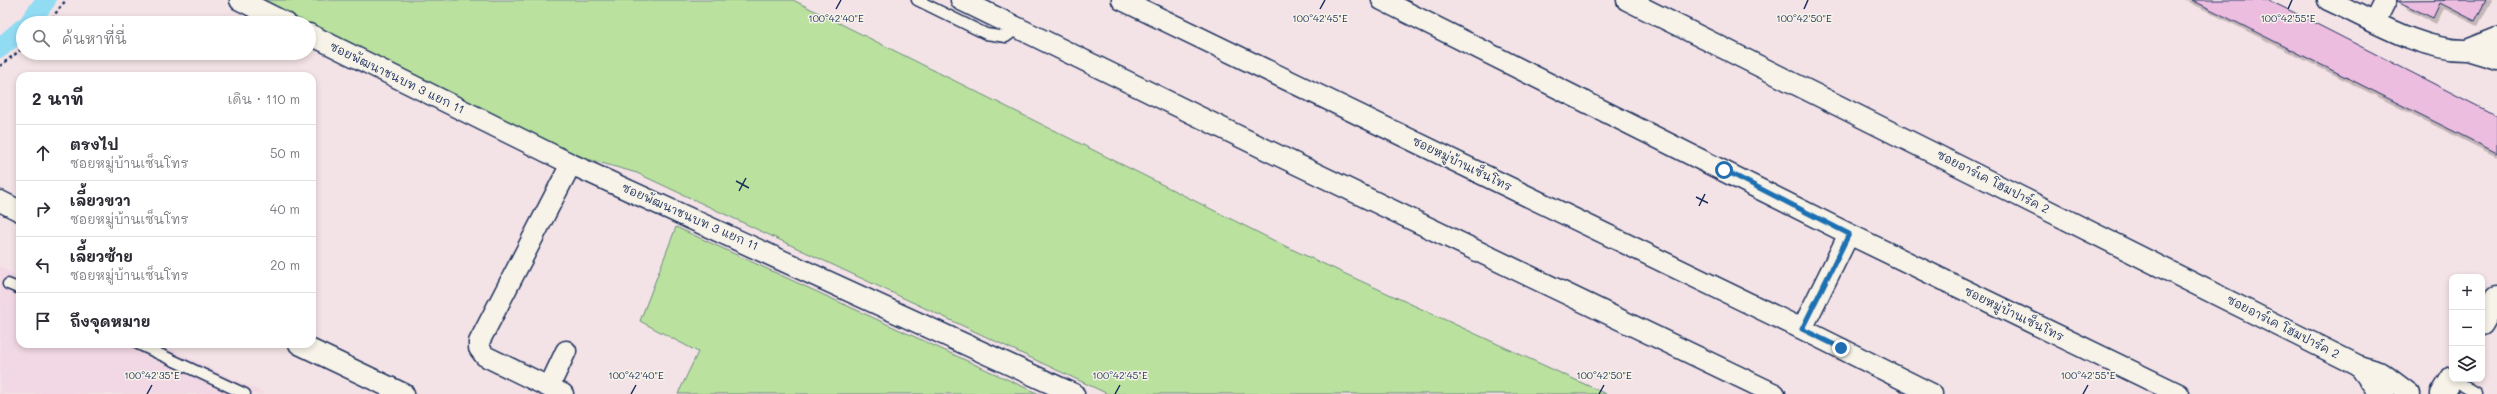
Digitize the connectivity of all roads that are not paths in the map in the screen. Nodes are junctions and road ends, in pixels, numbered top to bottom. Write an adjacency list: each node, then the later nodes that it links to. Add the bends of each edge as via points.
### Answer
1 (240, 0): 9 (street)
2 (917, 0): 11 (lane, via 986,34 1006,37)
3 (961, 0): 11 (street)
4 (1122, 0): 22 (street, ซอยหมู่บ้านเซ็นโทร)
5 (1382, 0): 17 (street, ซอยหมู่บ้านเซ็นโทร)
6 (1627, 0): 26 (street, ซอยอาร์เค โฮมปาร์ค 2)
7 (2328, 0): 10 (street)
8 (2386, 0): 10 (street)
9 (272, 16)
10 (2375, 22): 13 (street, via 2450,51)
11 (1018, 28): 33 (street, via 1274,154)
12 (316, 37): 14 (street, ซอยพัฒนาชนบท 3 แยก 11)
13 (2495, 45)
14 (571, 164): 29 (street, via 479,342 480,353); 32 (street, ซอยพัฒนาชนบท 3 แยก 11)
15 (0, 201): 16 (street)
16 (16, 209)
17 (1849, 234): 22 (street); 35 (street, ซอยหมู่บ้านเซ็นโทร)
18 (8, 284): 19 (lane)
19 (16, 287)
20 (2497, 297): 21 (street)
21 (2485, 319)
22 (1802, 329): 34 (street, ซอยหมู่บ้านเซ็นโทร)
23 (147, 348): 30 (lane)
24 (307, 348): 31 (street)
25 (566, 351): 29 (street)
26 (2359, 366): 36 (street, ซอยอาร์เค โฮมปาร์ค 2, via 2376,389); 37 (street, ซอยอาร์เค โฮมปาร์ค 2, via 2382,373)
27 (2450, 382): 38 (street)
28 (2457, 382): 39 (lane)
29 (556, 390)
30 (246, 394)
31 (404, 394)
32 (1074, 394)
33 (1775, 394)
34 (1932, 394)
35 (2179, 394)
36 (2383, 394)
37 (2410, 394)
38 (2442, 394)
39 (2477, 394)

